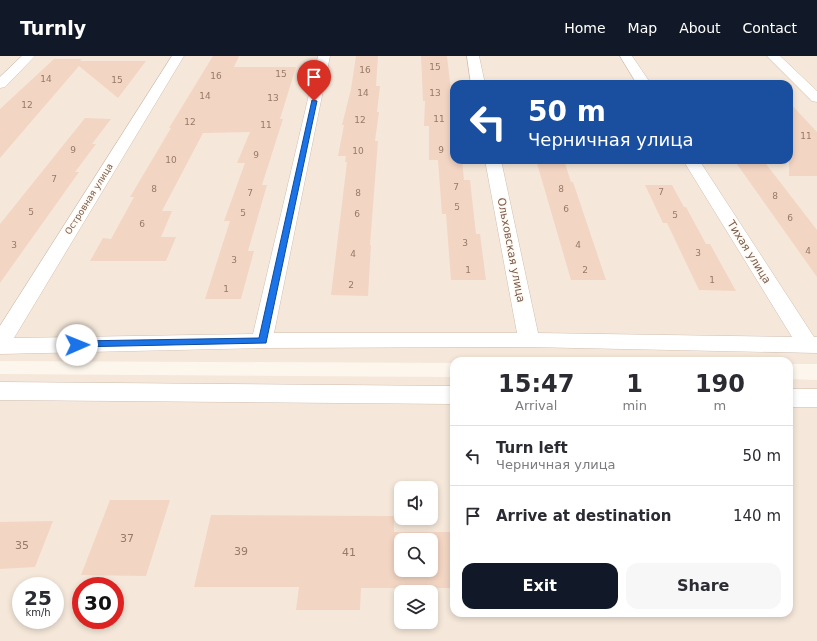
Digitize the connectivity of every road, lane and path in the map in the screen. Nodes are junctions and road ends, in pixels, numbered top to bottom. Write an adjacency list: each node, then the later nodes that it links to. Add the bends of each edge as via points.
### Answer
1 (29, 56): 9 (street)
2 (178, 56): 15 (street, Островная улица)
3 (324, 56): 14 (street)
4 (473, 56): 7 (street)
5 (626, 56): 8 (street)
6 (773, 56): 10 (street)
7 (477, 80)
8 (641, 80)
9 (0, 84)
10 (817, 98)
11 (494, 164): 13 (street, Ольховская улица)
12 (694, 164): 16 (street, Тихая улица)
13 (529, 340): 14 (street); 16 (street)
14 (262, 341): 17 (street)
15 (0, 343)
16 (812, 345)
17 (0, 346)
18 (0, 392): 19 (street)
19 (450, 395)
20 (793, 398): 21 (street)
21 (817, 398)

